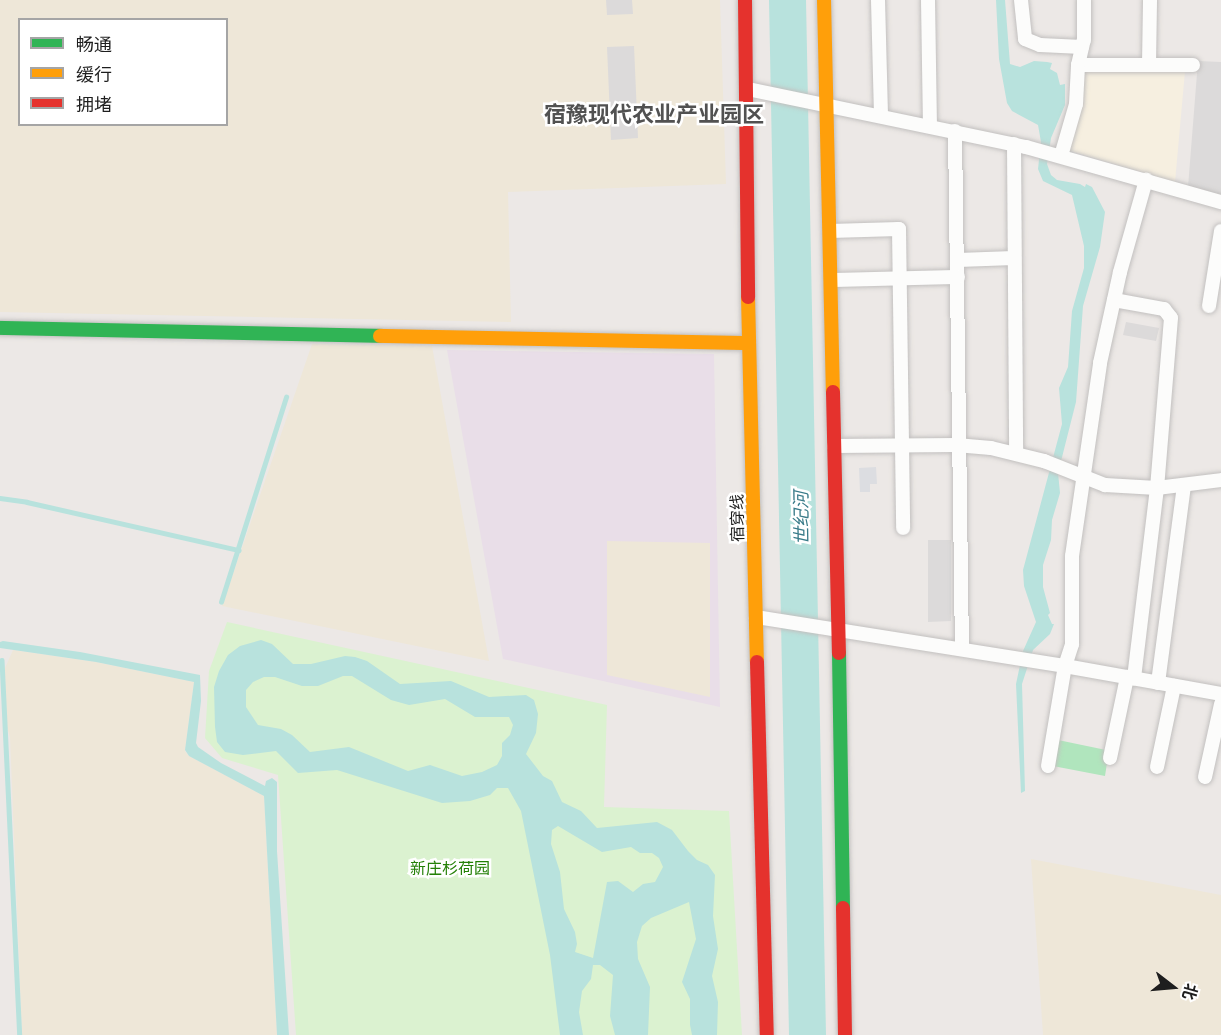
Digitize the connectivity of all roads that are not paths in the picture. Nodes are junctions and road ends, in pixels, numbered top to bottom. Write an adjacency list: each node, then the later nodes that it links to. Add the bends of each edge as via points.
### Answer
1 (745, 0): 12 (street, 宿穿线)
2 (824, 0): 13 (street)
3 (878, 0): 14 (street)
4 (928, 0): 15 (street)
5 (1021, 0): 8 (street, via 1025,39 1040,45)
6 (1084, 0): 8 (street)
7 (1150, 0): 10 (street)
8 (1082, 47): 9 (street)
9 (1078, 65): 10 (street); 18 (street, via 1076,104)
10 (1149, 65): 11 (street)
11 (1193, 65)
12 (748, 89): 13 (street); 31 (street, 宿穿线)
13 (823, 104): 14 (street); 21 (street)
14 (881, 115): 15 (street)
15 (930, 126): 16 (street)
16 (955, 131): 17 (street); 24 (street)
17 (1014, 144): 18 (street); 23 (street)
18 (1061, 156): 19 (street)
19 (1146, 180): 20 (street); 28 (street)
20 (1221, 202)
21 (830, 231): 26 (street, via 899,229); 27 (street)
22 (1221, 231): 29 (street)
23 (1014, 258): 24 (street); 35 (street)
24 (958, 260): 25 (street)
25 (958, 277): 26 (street); 33 (street)
26 (899, 279): 27 (street); 32 (street)
27 (831, 280): 34 (street)
28 (1114, 300): 36 (street, via 1100,363); 39 (street, via 1164,309 1171,318)
29 (1209, 306)
30 (0, 328): 31 (street)
31 (749, 343): 41 (street, 宿穿线)
32 (902, 445): 33 (street); 34 (street); 40 (street)
33 (961, 445): 35 (street); 43 (street)
34 (834, 446): 42 (street)
35 (1016, 453): 36 (street)
36 (1085, 478): 39 (street, via 1105,485); 44 (street, via 1072,556 1072,635)
37 (1221, 480): 38 (street)
38 (1184, 486): 39 (street); 46 (street)
39 (1157, 488): 45 (street)
40 (903, 528)
41 (756, 617): 42 (street); 54 (street, 宿穿线)
42 (836, 630): 43 (street); 55 (street)
43 (962, 650): 44 (street)
44 (1065, 666): 45 (street); 51 (street)
45 (1131, 678): 46 (street); 50 (street)
46 (1158, 683): 47 (street)
47 (1174, 686): 48 (street); 52 (street)
48 (1221, 694)
49 (1221, 704): 53 (street)
50 (1110, 758)
51 (1048, 766)
52 (1157, 767)
53 (1205, 777)
54 (767, 1035)
55 (845, 1035)

